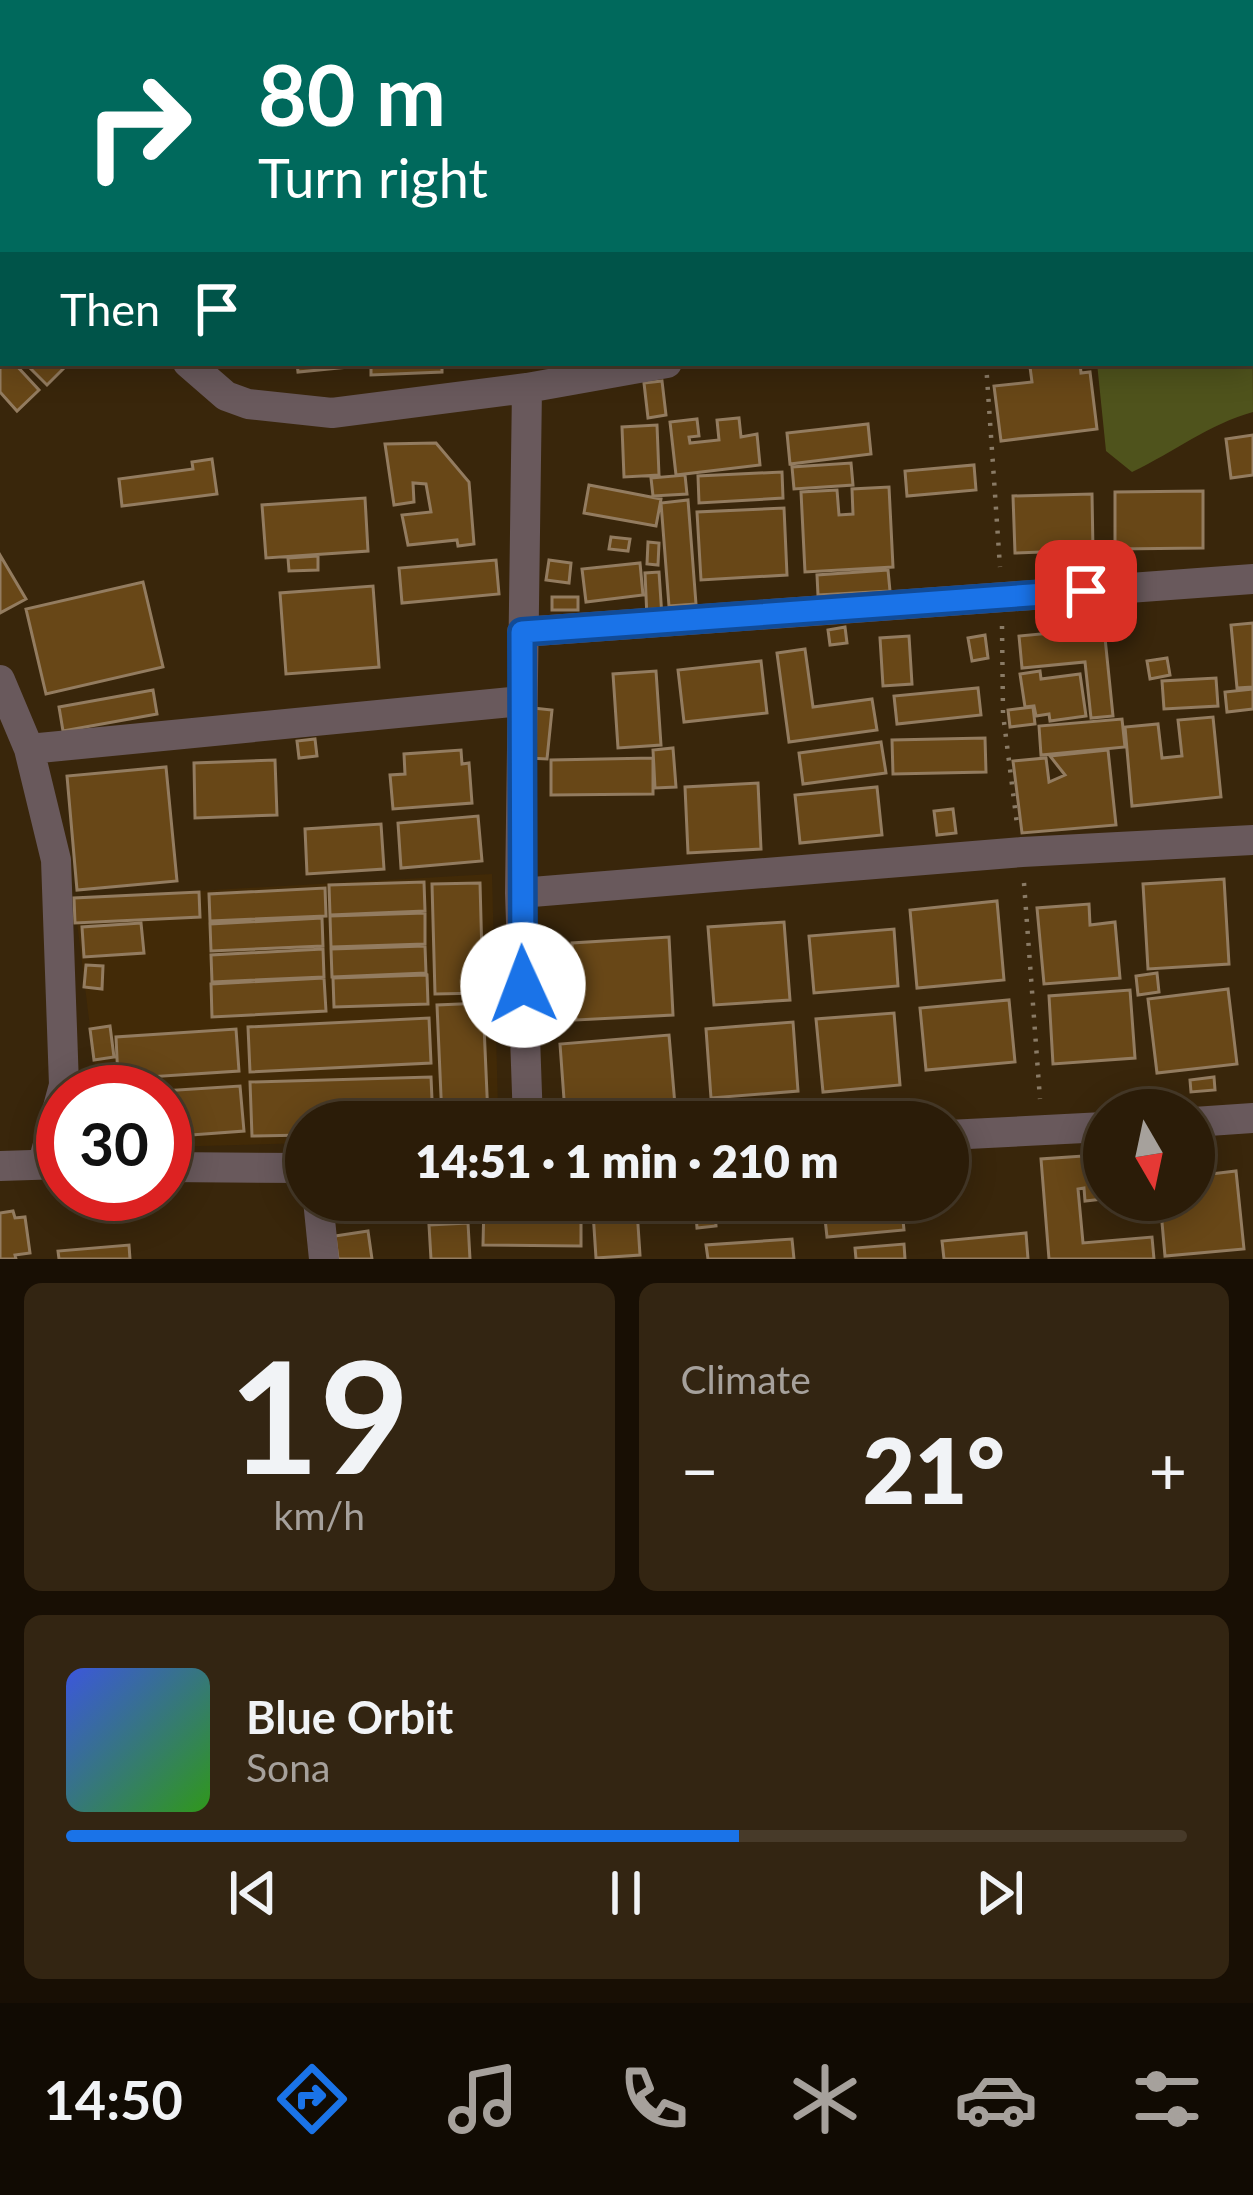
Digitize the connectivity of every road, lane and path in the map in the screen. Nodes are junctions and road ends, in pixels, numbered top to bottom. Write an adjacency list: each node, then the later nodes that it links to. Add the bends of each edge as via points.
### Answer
1 (192, 366): 3 (street, via 248,404 315,412)
2 (650, 366): 3 (street)
3 (527, 388): 5 (street)
4 (1253, 579): 5 (street)
5 (522, 632): 7 (street)
6 (0, 680): 8 (street)
7 (521, 701): 8 (street); 11 (street)
8 (29, 749): 12 (street, via 56,860)
9 (1253, 840): 10 (street)
10 (1022, 852): 11 (street); 17 (path)
11 (520, 893): 13 (street)
12 (63, 1065)
13 (527, 1101)
14 (1253, 1118): 15 (street)
15 (1215, 1121)
16 (1083, 1128): 17 (street)
17 (1042, 1130): 18 (street)
18 (969, 1134)
19 (36, 1164): 20 (street)
20 (0, 1166)
21 (192, 1168): 22 (street)
22 (285, 1168)
23 (320, 1221): 24 (street)
24 (323, 1259)

